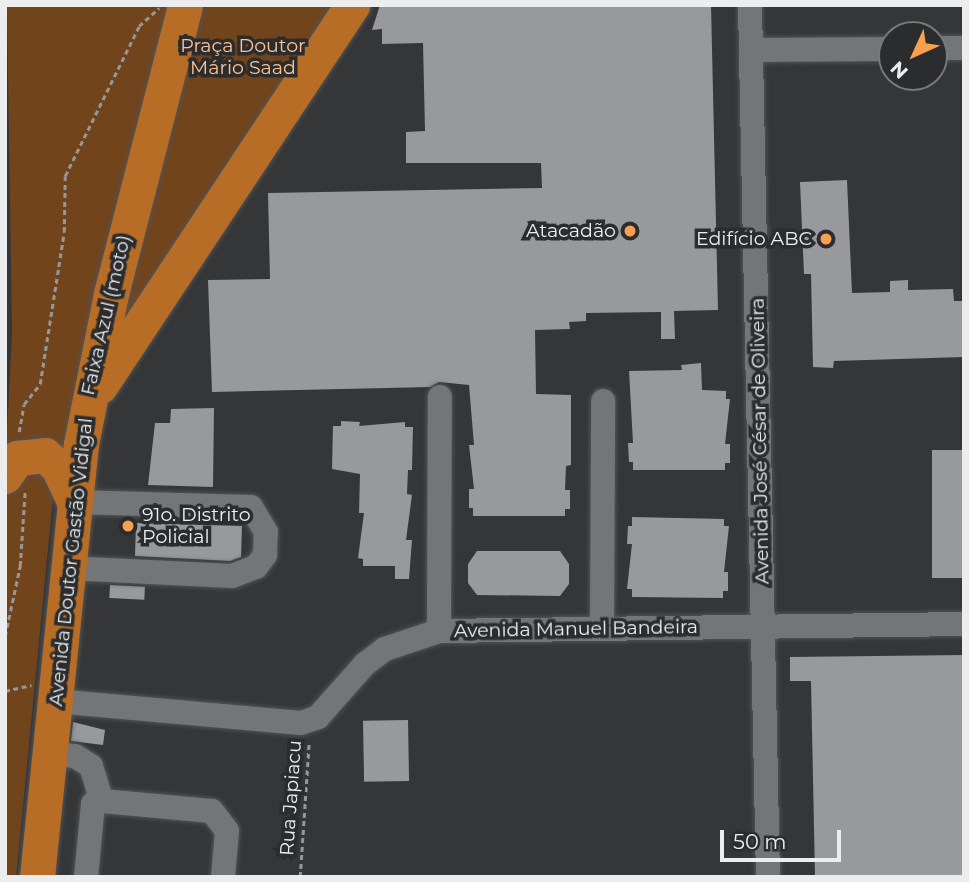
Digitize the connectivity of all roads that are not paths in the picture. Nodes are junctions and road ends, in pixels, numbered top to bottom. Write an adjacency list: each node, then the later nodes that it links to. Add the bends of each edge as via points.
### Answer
1 (185, 5): 8 (highway, Avenida Doutor Gastão Vidigal)
2 (352, 5): 11 (highway)
3 (750, 5): 7 (street, Avenida José César de Oliveira)
4 (948, 48): 5 (street)
5 (960, 48)
6 (878, 49): 7 (street)
7 (751, 50): 16 (street, Avenida José César de Oliveira, via 761,372)
8 (143, 173): 11 (highway, Avenida Doutor Gastão Vidigal); 13 (street, Faixa Azul (moto), via 96,343)
9 (440, 397): 18 (street)
10 (603, 401): 17 (street)
11 (89, 404): 13 (highway, Avenida Doutor Gastão Vidigal)
12 (11, 467): 13 (highway, via 36,453 52,459)
13 (72, 498): 14 (highway, Avenida Doutor Gastão Vidigal); 14 (street, via 251,507 266,532 265,555 256,567 232,576); 22 (street, Faixa Azul (moto))
14 (67, 568): 19 (highway, Avenida Doutor Gastão Vidigal)
15 (964, 624): 16 (street, Avenida Manuel Bandeira)
16 (762, 627): 17 (street, Avenida Manuel Bandeira); 25 (street, Avenida José César de Oliveira)
17 (602, 628): 18 (street, Avenida Manuel Bandeira)
18 (439, 631): 19 (street, Avenida Manuel Bandeira, via 385,649 310,722)
19 (55, 701): 20 (highway, Avenida Doutor Gastão Vidigal)
20 (49, 753): 21 (street, via 75,756 92,766); 22 (highway, Avenida Doutor Gastão Vidigal)
21 (102, 800): 23 (street, via 93,804); 24 (street, via 212,811 227,831)
22 (34, 877)
23 (86, 877)
24 (223, 877)
25 (768, 877)

